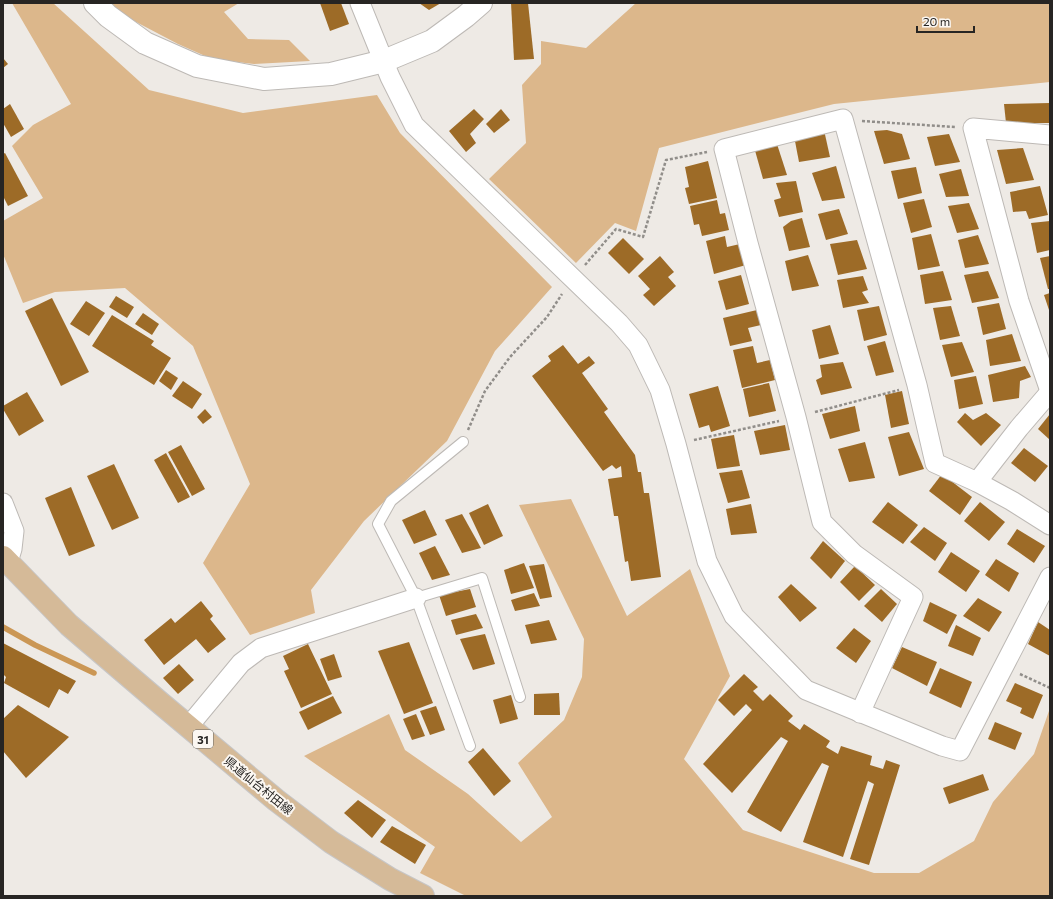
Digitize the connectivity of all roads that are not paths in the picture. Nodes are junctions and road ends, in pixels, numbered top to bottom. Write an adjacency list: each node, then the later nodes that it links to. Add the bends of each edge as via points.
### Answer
1 (95, 3): 4 (street, via 108,16 145,43 197,66 264,79 330,74)
2 (360, 3): 4 (street)
3 (481, 3): 4 (street, via 432,41)
4 (384, 61): 15 (street, via 414,126 619,323 638,345 660,390 707,561 734,616 806,690)
5 (1050, 135): 6 (street, via 973,128 1019,300)
6 (1050, 391): 8 (street)
7 (463, 442): 13 (lane, via 392,501 378,524)
8 (977, 482): 10 (street); 15 (street, via 935,463 917,385 843,119 724,149 822,522 854,554 914,597)
9 (3, 503): 11 (street, via 14,531 12,549)
10 (1050, 525)
11 (6, 560): 16 (main road, 県道仙台村田線 / 31, via 70,625)
12 (1050, 577): 15 (street, via 960,751)
13 (416, 598): 14 (lane, via 482,578); 16 (street, via 262,648 241,663); 17 (lane)
14 (520, 697)
15 (860, 713)
16 (188, 727): 18 (main road, 県道仙台村田線 / 31, via 331,842 390,879)
17 (470, 746)
18 (423, 896)

